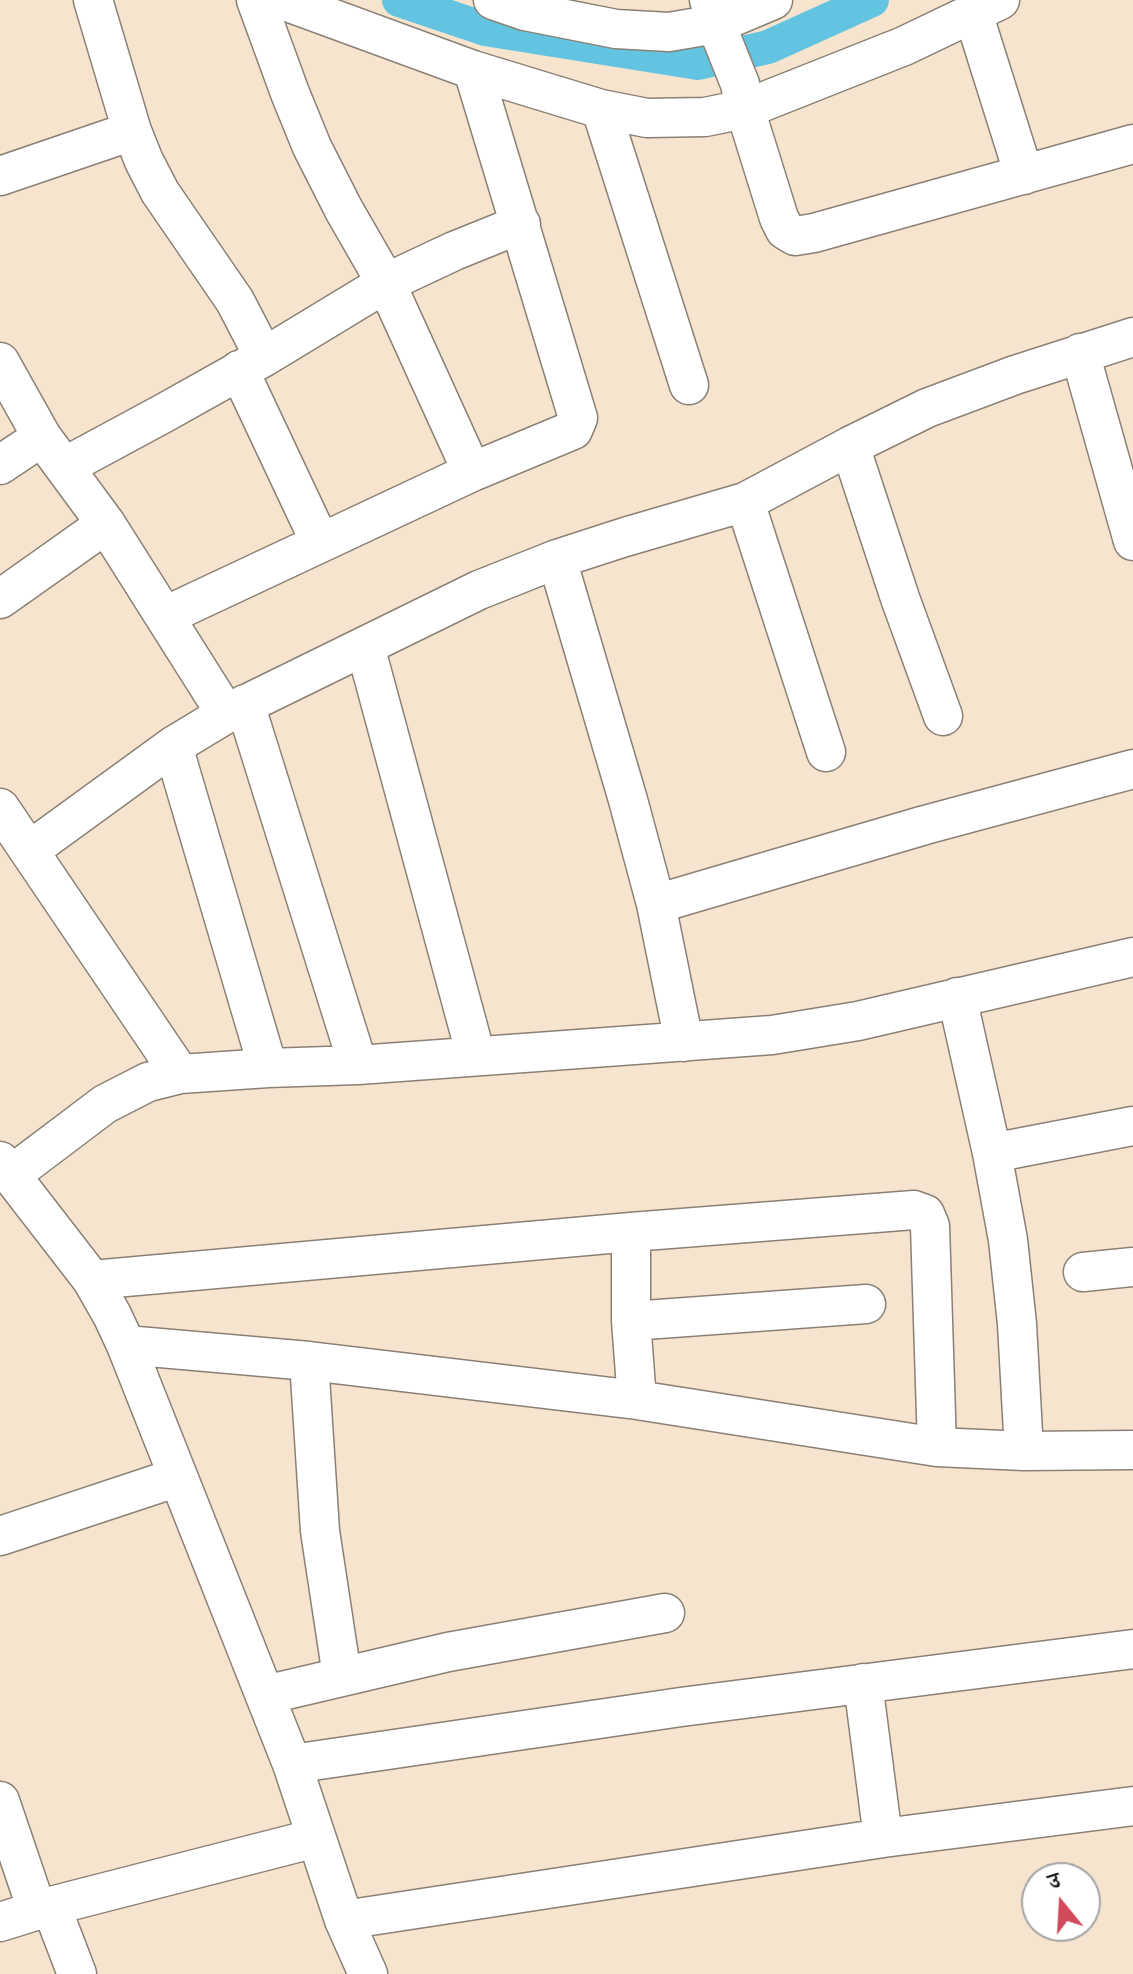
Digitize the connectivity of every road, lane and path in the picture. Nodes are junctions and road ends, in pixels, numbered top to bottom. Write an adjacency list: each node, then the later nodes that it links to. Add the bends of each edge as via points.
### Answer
1 (93, 0): 11 (street)
2 (256, 0): 16 (street, via 312,147)
3 (282, 0): 8 (street)
4 (493, 0): 7 (street, via 616,29 669,32)
5 (773, 0): 7 (street)
6 (986, 6): 9 (street, via 904,46); 13 (street)
7 (717, 24): 9 (street)
8 (473, 70): 10 (street); 15 (street)
9 (743, 97): 10 (street, via 705,117 647,118); 13 (street, via 779,218 795,236)
10 (601, 109): 21 (street)
11 (132, 131): 14 (street); 20 (street, via 160,192 229,291)
12 (1133, 144): 13 (street)
13 (1024, 175)
14 (0, 176)
15 (521, 224): 16 (street); 25 (street, via 578,418 563,436)
16 (386, 283): 20 (street); 25 (street)
17 (1133, 337): 18 (street)
18 (1080, 353): 22 (street, via 927,408); 28 (street)
19 (0, 362): 23 (street)
20 (251, 364): 23 (street, via 164,413); 29 (street)
21 (689, 385)
22 (850, 446): 26 (street); 35 (street)
23 (53, 452): 24 (street); 27 (street)
24 (0, 465)
25 (472, 472): 29 (street)
26 (745, 502): 30 (street); 37 (street)
27 (106, 524): 31 (street); 32 (street)
28 (1132, 535)
29 (320, 542): 32 (street)
30 (557, 559): 33 (street); 41 (street)
31 (0, 599)
32 (165, 616): 34 (street)
33 (365, 646): 34 (street); 45 (street)
34 (236, 709): 36 (street); 46 (street)
35 (943, 716)
36 (173, 746): 40 (street); 47 (street)
37 (826, 752)
38 (1133, 769): 41 (street)
39 (0, 808): 40 (street)
40 (30, 850): 48 (street)
41 (656, 904): 44 (street)
42 (1133, 957): 43 (street)
43 (957, 997): 44 (street, via 843,1024); 50 (street)
44 (684, 1042): 45 (street)
45 (476, 1056): 46 (street)
46 (358, 1065): 47 (street)
47 (268, 1068): 48 (street)
48 (180, 1074): 51 (street, via 148,1082 105,1104)
49 (1133, 1126): 50 (street)
50 (992, 1153): 63 (street, via 1010,1254)
51 (5, 1168): 55 (street)
52 (631, 1232): 55 (street); 57 (street); 61 (street, via 914,1210 925,1214 930,1226)
53 (1133, 1267): 54 (street)
54 (1083, 1272)
55 (92, 1280): 58 (street)
56 (866, 1304): 57 (street)
57 (631, 1321): 60 (street)
58 (126, 1345): 59 (street); 64 (street)
59 (309, 1361): 60 (street); 68 (street, via 320,1531)
60 (637, 1400): 61 (street)
61 (937, 1447): 63 (street)
62 (1133, 1450): 63 (street)
63 (1024, 1451)
64 (178, 1477): 65 (street); 70 (street)
65 (0, 1536)
66 (665, 1613): 68 (street)
67 (1133, 1649): 69 (street)
68 (342, 1676): 70 (street)
69 (863, 1683): 71 (street); 75 (street)
70 (265, 1695): 71 (street)
71 (292, 1764): 74 (street)
72 (0, 1801): 76 (street)
73 (1133, 1806): 75 (street)
74 (316, 1838): 76 (street); 77 (street)
75 (883, 1838): 77 (street)
76 (44, 1908): 78 (street); 79 (street)
77 (344, 1920): 80 (street)
78 (0, 1922)
79 (77, 1974)
80 (368, 1974)

